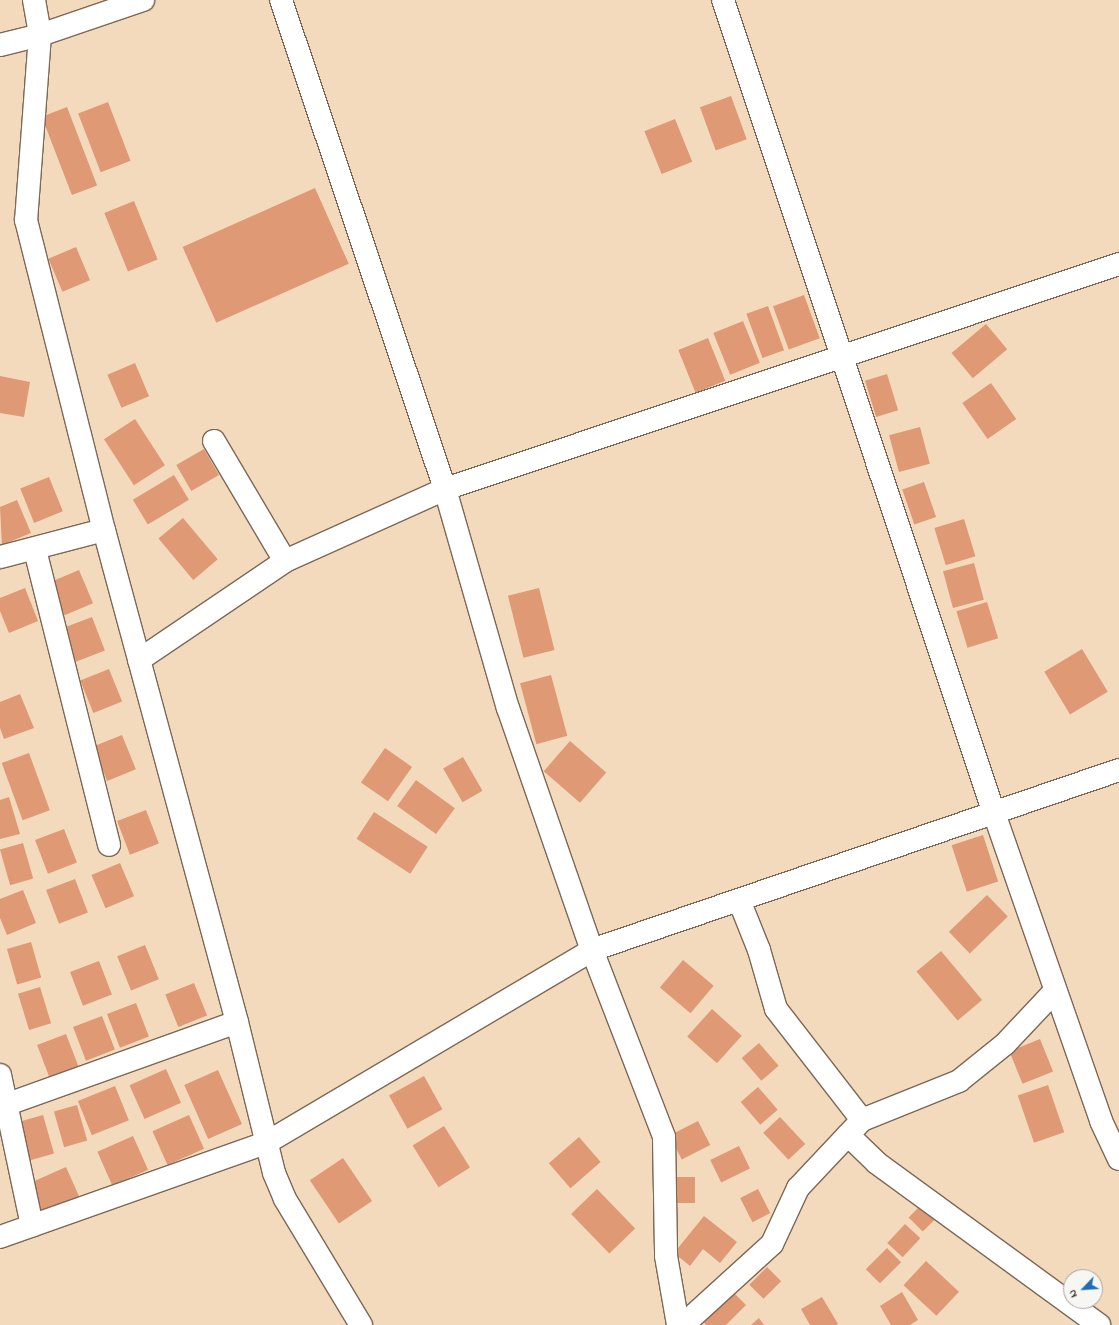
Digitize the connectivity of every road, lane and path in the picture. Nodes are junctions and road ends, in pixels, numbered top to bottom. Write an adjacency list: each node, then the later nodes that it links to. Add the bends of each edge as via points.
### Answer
1 (34, 0): 5 (street)
2 (143, 0): 5 (street)
3 (281, 0): 10 (street)
4 (723, 0): 8 (street)
5 (40, 35): 6 (street); 11 (street, via 26,220)
6 (0, 45)
7 (1119, 264): 8 (street)
8 (842, 358): 10 (street); 17 (street)
9 (214, 441): 14 (street)
10 (445, 489): 14 (street); 20 (street, via 508,708)
11 (104, 530): 12 (street); 15 (street)
12 (34, 550): 13 (street); 18 (street)
13 (0, 557)
14 (285, 561): 15 (street)
15 (139, 660): 22 (street)
16 (1119, 770): 17 (street)
17 (994, 813): 19 (street); 21 (street)
18 (109, 844)
19 (739, 900): 20 (street); 25 (street, via 759,950 776,1009)
20 (592, 950): 26 (street); 31 (street, via 664,1137 666,1256)
21 (1055, 990): 25 (street, via 1005,1044 958,1081); 27 (street, via 1101,1121)
22 (237, 1022): 24 (street); 26 (street)
23 (0, 1074): 24 (street)
24 (5, 1105): 28 (street)
25 (855, 1128): 32 (street, via 798,1188 772,1244); 33 (street, via 877,1163)
26 (266, 1143): 28 (street); 30 (street, via 285,1199)
27 (1119, 1159)
28 (32, 1226): 29 (street)
29 (0, 1236)
30 (361, 1325)
31 (678, 1325)
32 (683, 1325)
33 (1099, 1325)

